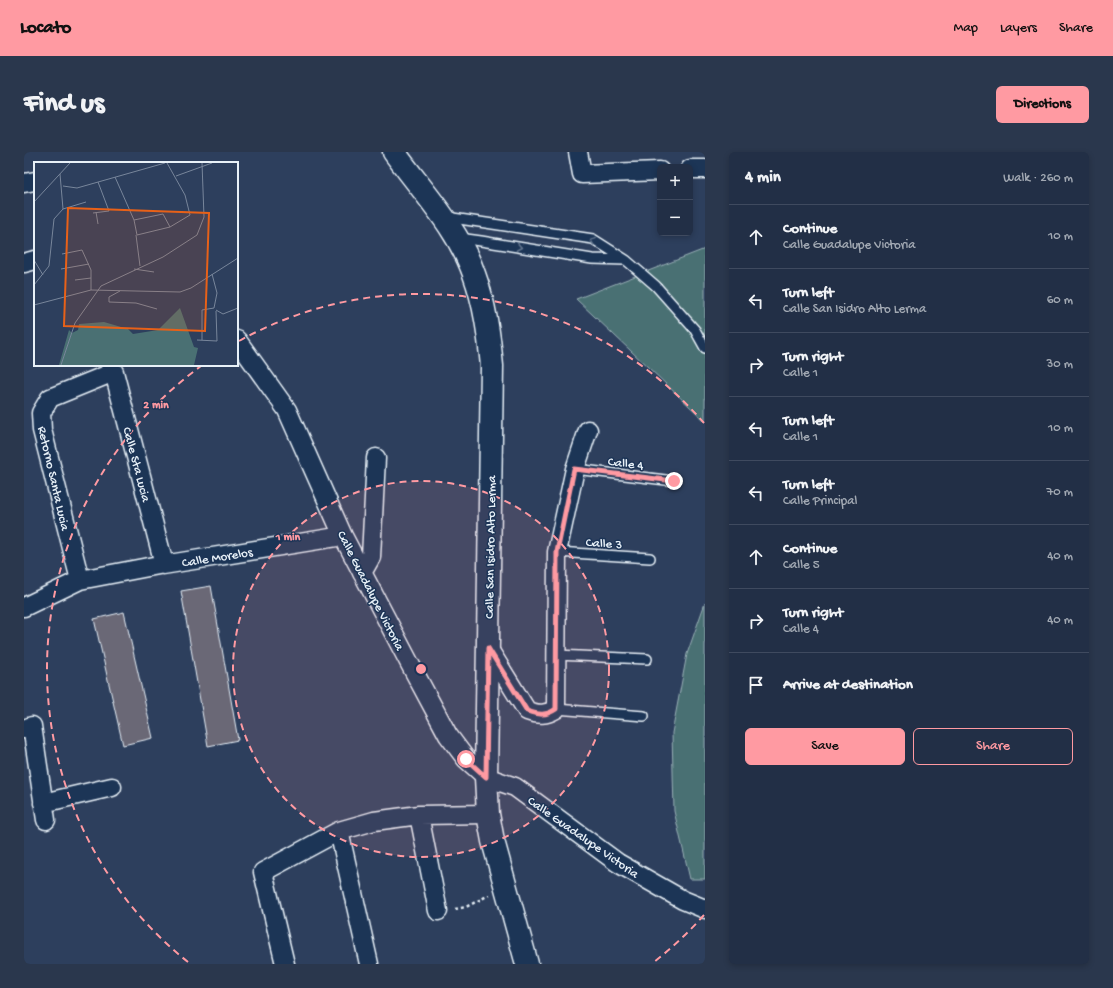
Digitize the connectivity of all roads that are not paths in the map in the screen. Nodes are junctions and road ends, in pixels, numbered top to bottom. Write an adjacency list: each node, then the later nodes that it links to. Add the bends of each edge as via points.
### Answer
1 (394, 152): 8 (street, Calle San Isidro Alto Lerma)
2 (578, 152): 5 (street, via 582,174)
3 (693, 169): 4 (street)
4 (705, 169)
5 (657, 171)
6 (34, 181): 7 (street)
7 (24, 183)
8 (442, 216): 9 (street, Calle San Isidro Alto Lerma); 11 (lane, one-way to 8, via 594,239)
9 (457, 238): 11 (lane, one-way to 11, via 592,259); 27 (street, Calle San Isidro Alto Lerma, via 474,273 483,302 492,366)
10 (34, 260): 12 (street)
11 (626, 260): 14 (lane, via 656,286 695,330)
12 (24, 263)
13 (238, 341): 20 (street, Calle Guadalupe Victoria, via 287,410)
14 (705, 348)
15 (112, 368): 23 (street, Calle Sta Lucia); 25 (street, Retorno Santa Lucia, via 50,398 41,413 42,430)
16 (588, 430): 18 (street)
17 (376, 458): 24 (street, via 371,557)
18 (574, 469): 19 (lane, Calle 4); 21 (street)
19 (674, 481)
20 (343, 536): 23 (street, Calle Morelos); 24 (street, Calle Guadalupe Victoria)
21 (557, 552): 22 (lane, Calle 3); 28 (street)
22 (650, 558)
23 (163, 564): 25 (street, Calle Morelos)
24 (362, 572): 33 (street, Calle Guadalupe Victoria, via 448,735 466,759)
25 (80, 580): 26 (street, Calle Morelos)
26 (24, 607)
27 (488, 648): 30 (street, via 527,711 538,715 549,714); 33 (street, Calle San Isidro Alto Lerma)
28 (556, 654): 29 (lane); 30 (street)
29 (647, 660)
30 (556, 709): 31 (lane)
31 (644, 716)
32 (24, 729): 34 (street, via 32,726 44,811)
33 (486, 777): 35 (street, Calle San Isidro Alto Lerma); 38 (street, Calle Guadalupe Victoria, via 516,787 618,863 683,900)
34 (112, 787)
35 (488, 814): 36 (street); 42 (street, Calle San Isidro Alto Lerma)
36 (419, 815): 37 (street, via 374,821); 39 (street)
37 (339, 831): 40 (street, via 263,872); 41 (street)
38 (705, 909)
39 (438, 911)
40 (285, 964)
41 (369, 964)
42 (527, 964)

